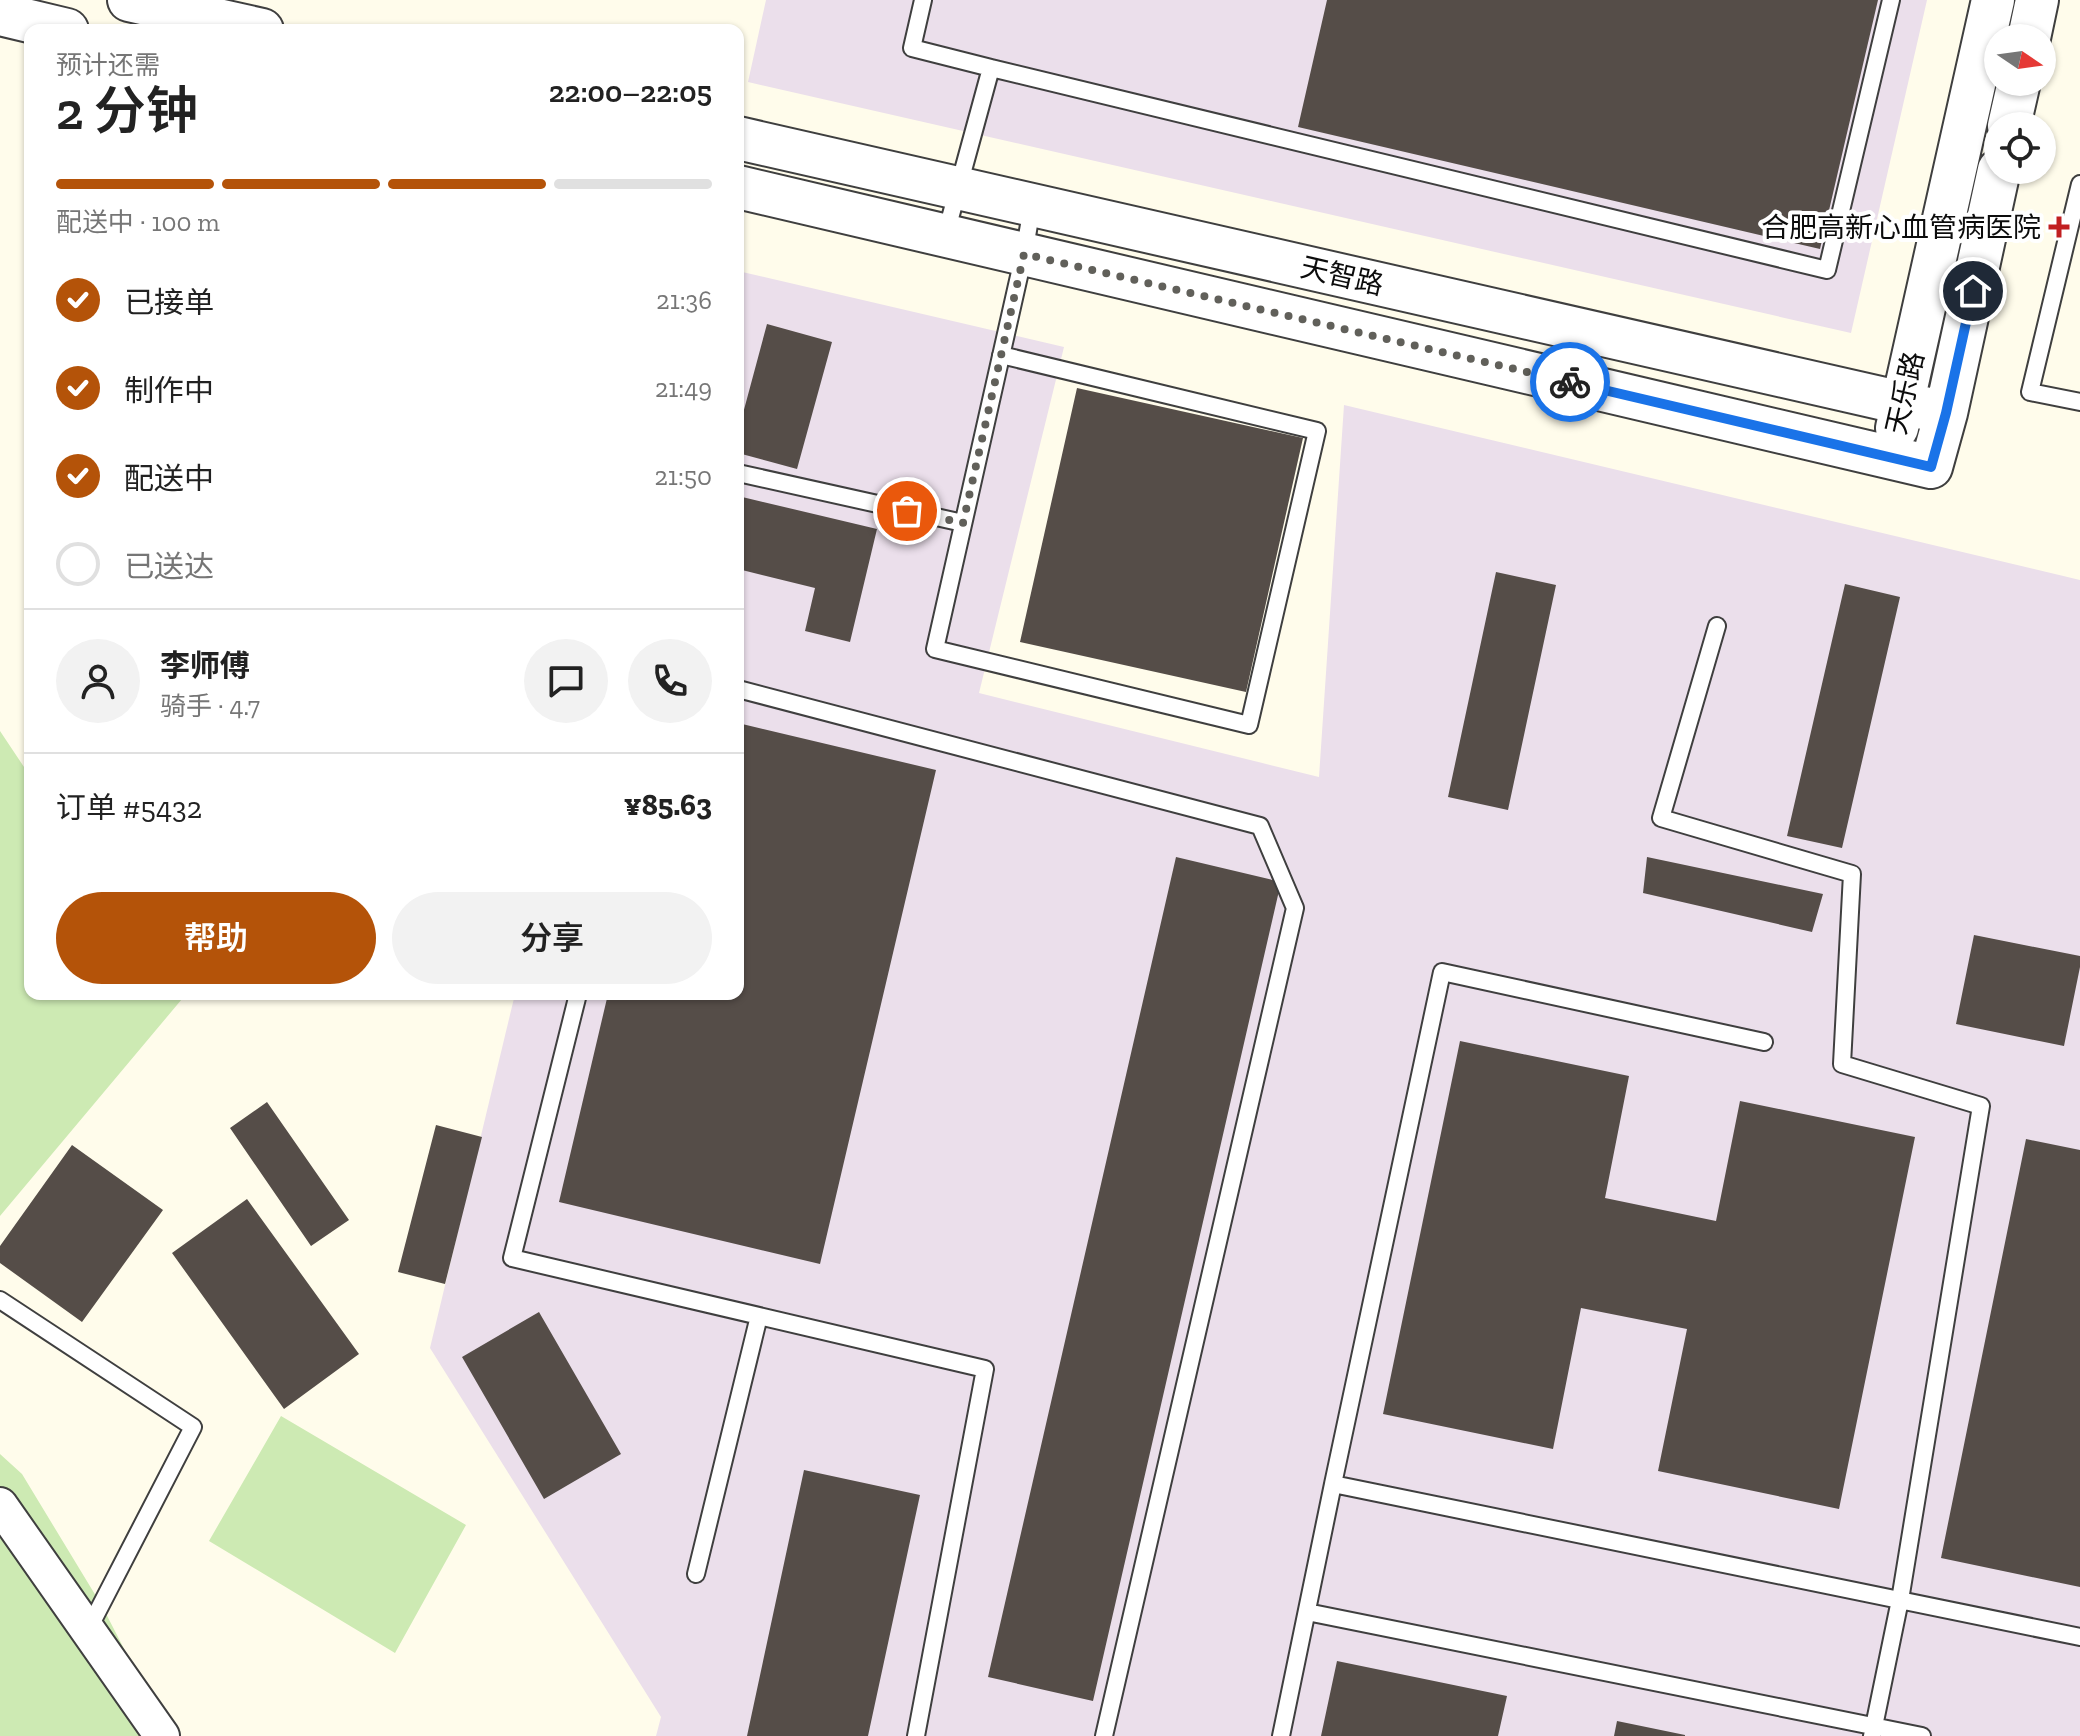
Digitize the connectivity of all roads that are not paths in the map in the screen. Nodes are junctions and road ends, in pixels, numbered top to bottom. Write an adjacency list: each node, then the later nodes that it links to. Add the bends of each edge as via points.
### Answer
1 (923, 0): 10 (lane, via 912,48)
2 (1891, 0): 10 (lane, via 1827,270)
3 (1993, 0): 21 (street, 天乐路)
4 (2037, 0): 9 (street)
5 (154, 7): 8 (street)
6 (0, 14): 7 (street)
7 (42, 24)
8 (234, 24)
9 (2032, 24)
10 (991, 68): 15 (lane)
11 (744, 139): 15 (street, 天智路)
12 (1996, 184): 22 (street, 天乐路)
13 (2080, 184): 20 (lane, via 2030,392)
14 (744, 188): 17 (street, 天智路)
15 (958, 189): 16 (street, 天智路); 17 (lane)
16 (1033, 205): 18 (lane); 21 (street, 天智路)
17 (945, 236): 18 (street, 天智路)
18 (1024, 254): 19 (lane); 23 (street, 天智路)
19 (1001, 355): 26 (lane); 26 (lane, via 1317,431 1249,725 935,649)
20 (2080, 402)
21 (1903, 403): 22 (street, 天智路); 23 (street, 天乐路)
22 (1946, 413): 24 (street, 天乐路)
23 (1890, 457): 24 (street, 天智路)
24 (1931, 467)
25 (744, 474): 26 (lane)
26 (963, 523)
27 (1717, 626): 36 (lane, via 1661,818 1852,874 1842,1064 1981,1106)
28 (744, 691): 43 (lane, via 1260,826 1295,908)
29 (576, 1000): 32 (lane, via 512,1258)
30 (1764, 1042): 33 (lane, via 1442,972)
31 (0, 1300): 38 (lane, via 193,1427)
32 (759, 1316): 35 (lane); 42 (lane, via 985,1369)
33 (1333, 1484): 36 (lane); 37 (lane)
34 (0, 1505): 38 (street)
35 (696, 1574)
36 (1900, 1600): 39 (lane); 40 (lane)
37 (1307, 1612): 40 (lane); 44 (lane)
38 (88, 1630): 41 (street)
39 (2080, 1637)
40 (1873, 1731): 45 (lane)
41 (162, 1736)
42 (916, 1736)
43 (1104, 1736)
44 (1281, 1736)
45 (1922, 1736)

